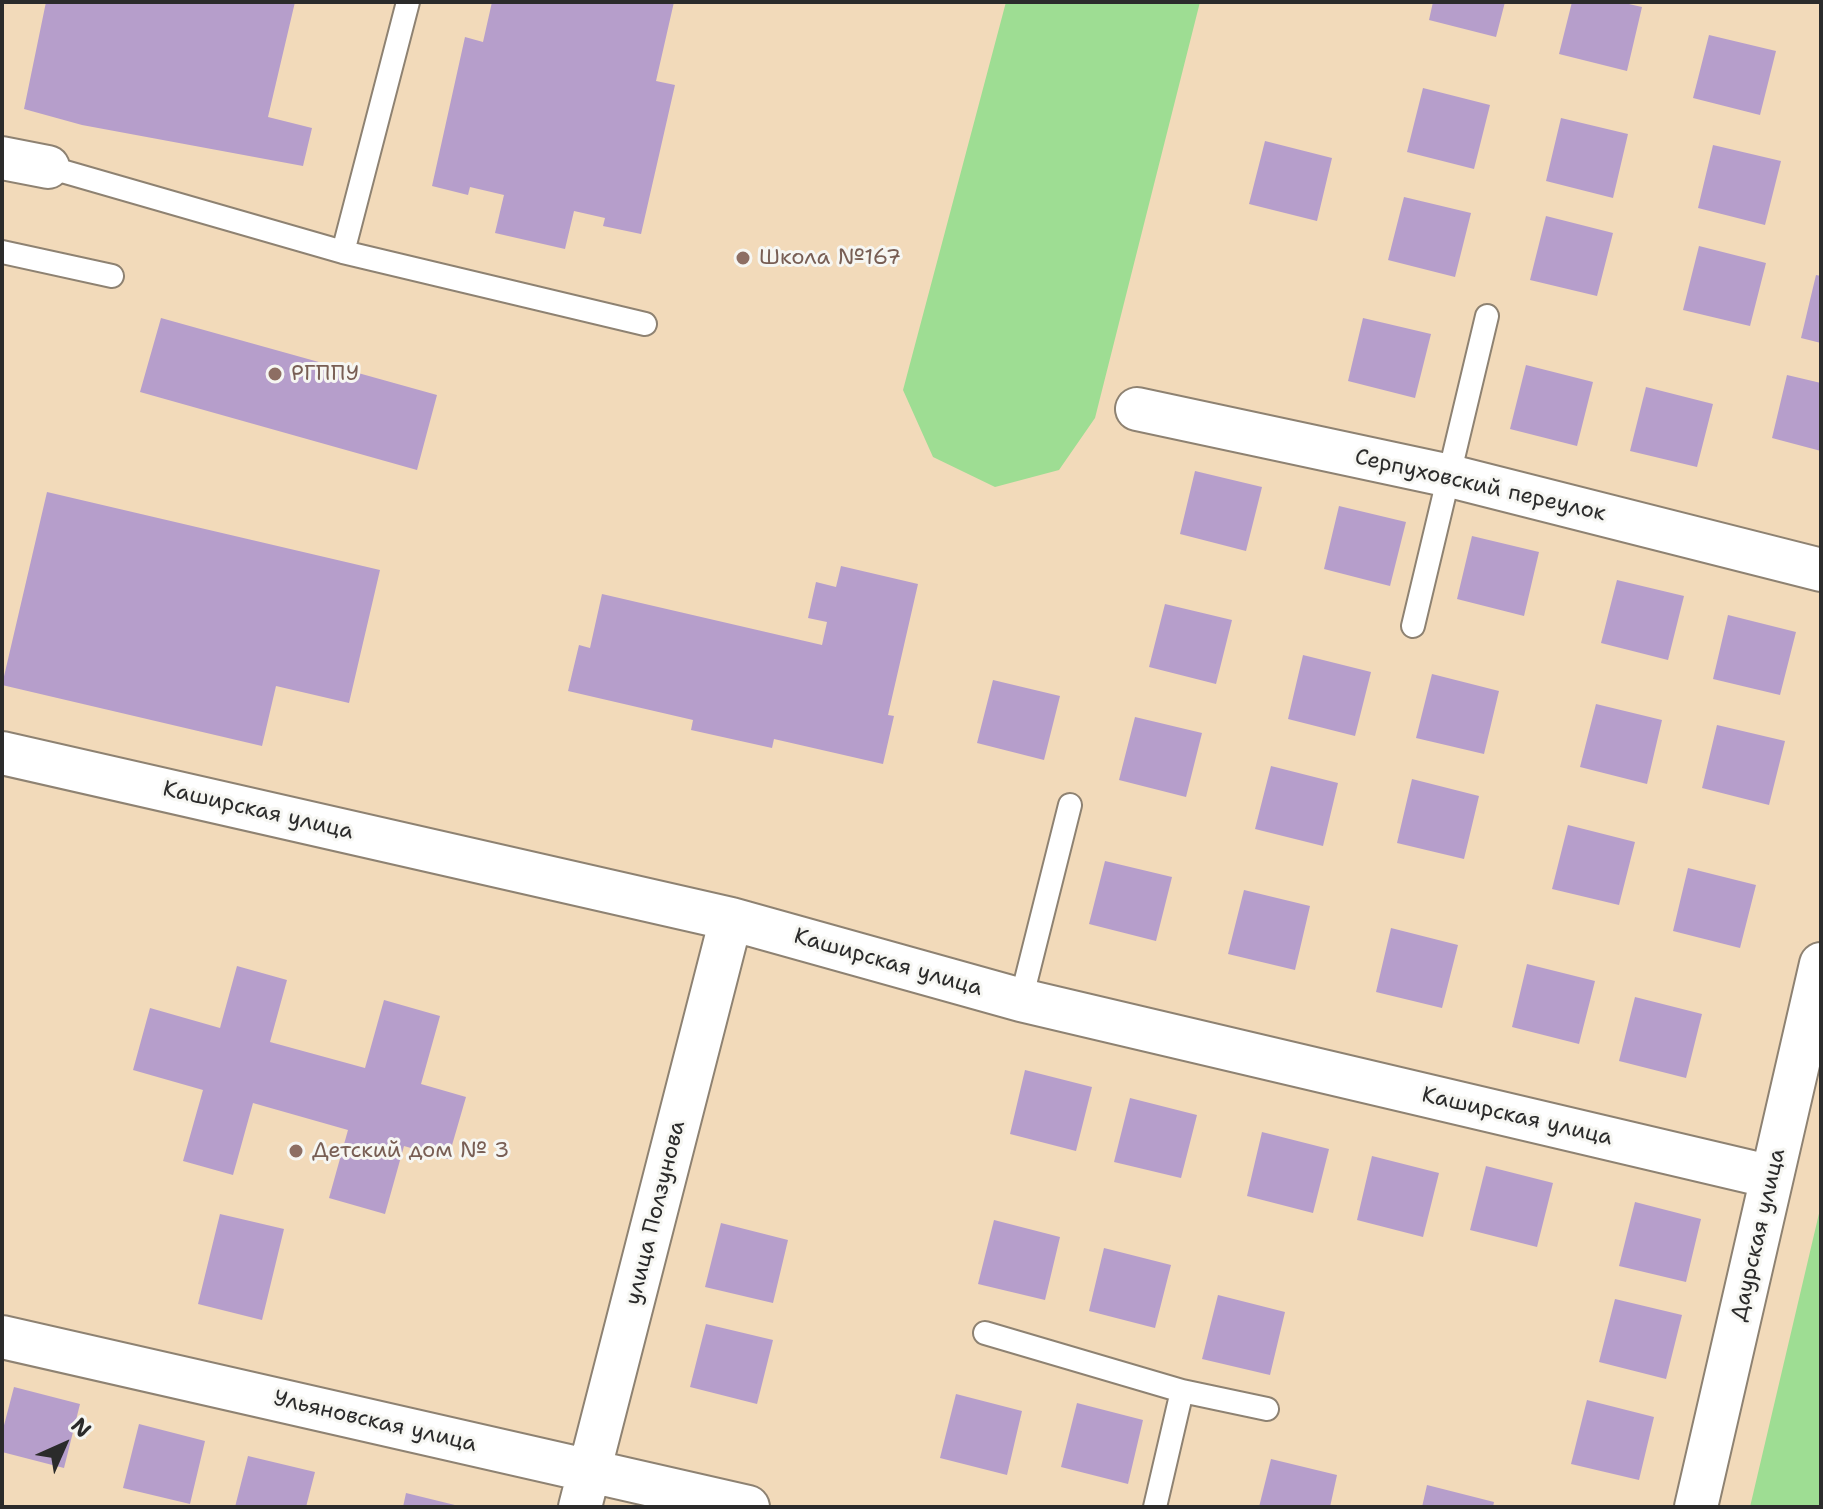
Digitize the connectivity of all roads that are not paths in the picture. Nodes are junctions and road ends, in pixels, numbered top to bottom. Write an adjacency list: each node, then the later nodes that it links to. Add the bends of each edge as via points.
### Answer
1 (408, 2): 5 (lane)
2 (2, 158): 3 (street)
3 (48, 167): 5 (lane)
4 (2, 252): 6 (lane)
5 (343, 252): 8 (lane)
6 (112, 276)
7 (1487, 316): 10 (lane)
8 (645, 324)
9 (1137, 409): 10 (street, Серпуховский переулок)
10 (1450, 476): 11 (street, Серпуховский переулок); 12 (lane)
11 (1821, 570)
12 (1413, 626)
13 (2, 753): 15 (street, Каширская улица)
14 (1070, 805): 17 (lane)
15 (731, 919): 17 (street, Каширская улица); 23 (street, улица Ползунова)
16 (1821, 964): 18 (street, Даурская улица)
17 (1021, 1000): 18 (street, Каширская улица)
18 (1772, 1177): 26 (street, Даурская улица)
19 (985, 1333): 21 (lane)
20 (2, 1337): 23 (street, Ульяновская улица)
21 (1182, 1391): 22 (lane); 25 (lane)
22 (1267, 1409)
23 (585, 1489): 24 (street, Ульяновская улица)
24 (748, 1507)
25 (1155, 1507)
26 (1696, 1507)

